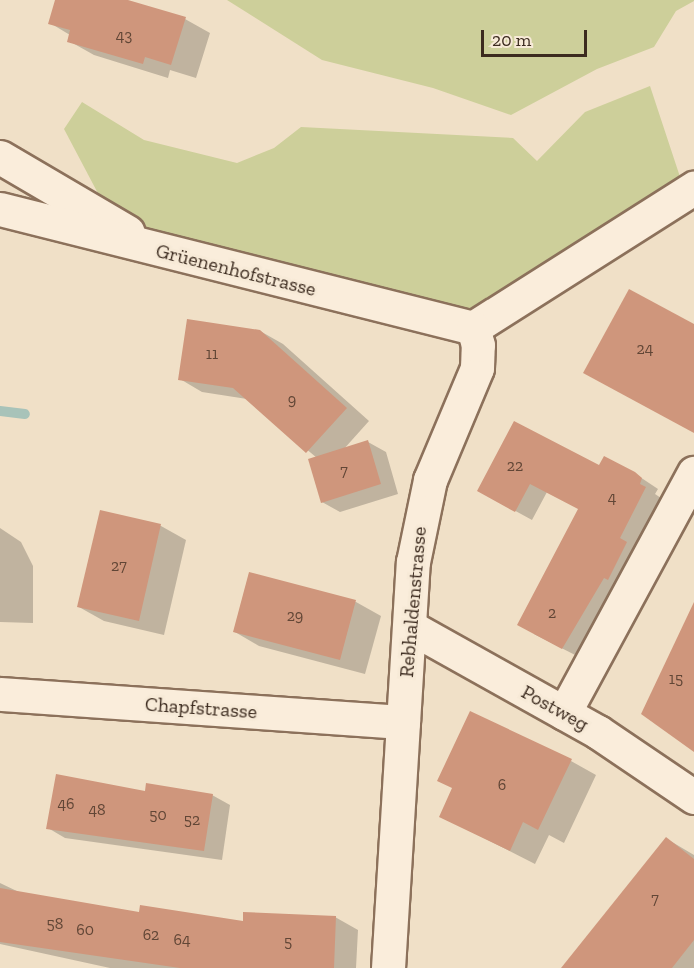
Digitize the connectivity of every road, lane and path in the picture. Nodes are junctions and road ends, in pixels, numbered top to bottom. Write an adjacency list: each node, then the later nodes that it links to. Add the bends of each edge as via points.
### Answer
1 (0, 157): 4 (street)
2 (694, 188): 5 (street)
3 (0, 209): 4 (street, Grüenenhofstrasse)
4 (163, 252): 5 (street, Grüenenhofstrasse)
5 (473, 328): 7 (street, Rebhaldenstrasse, via 478,345 477,368 438,456 422,504 413,562)
6 (694, 473): 9 (street)
7 (410, 627): 9 (street, Postweg); 10 (street, Rebhaldenstrasse)
8 (0, 694): 10 (street, Chapfstrasse)
9 (564, 713): 11 (street, Postweg)
10 (403, 722): 12 (street, Rebhaldenstrasse)
11 (694, 797)
12 (388, 968)

